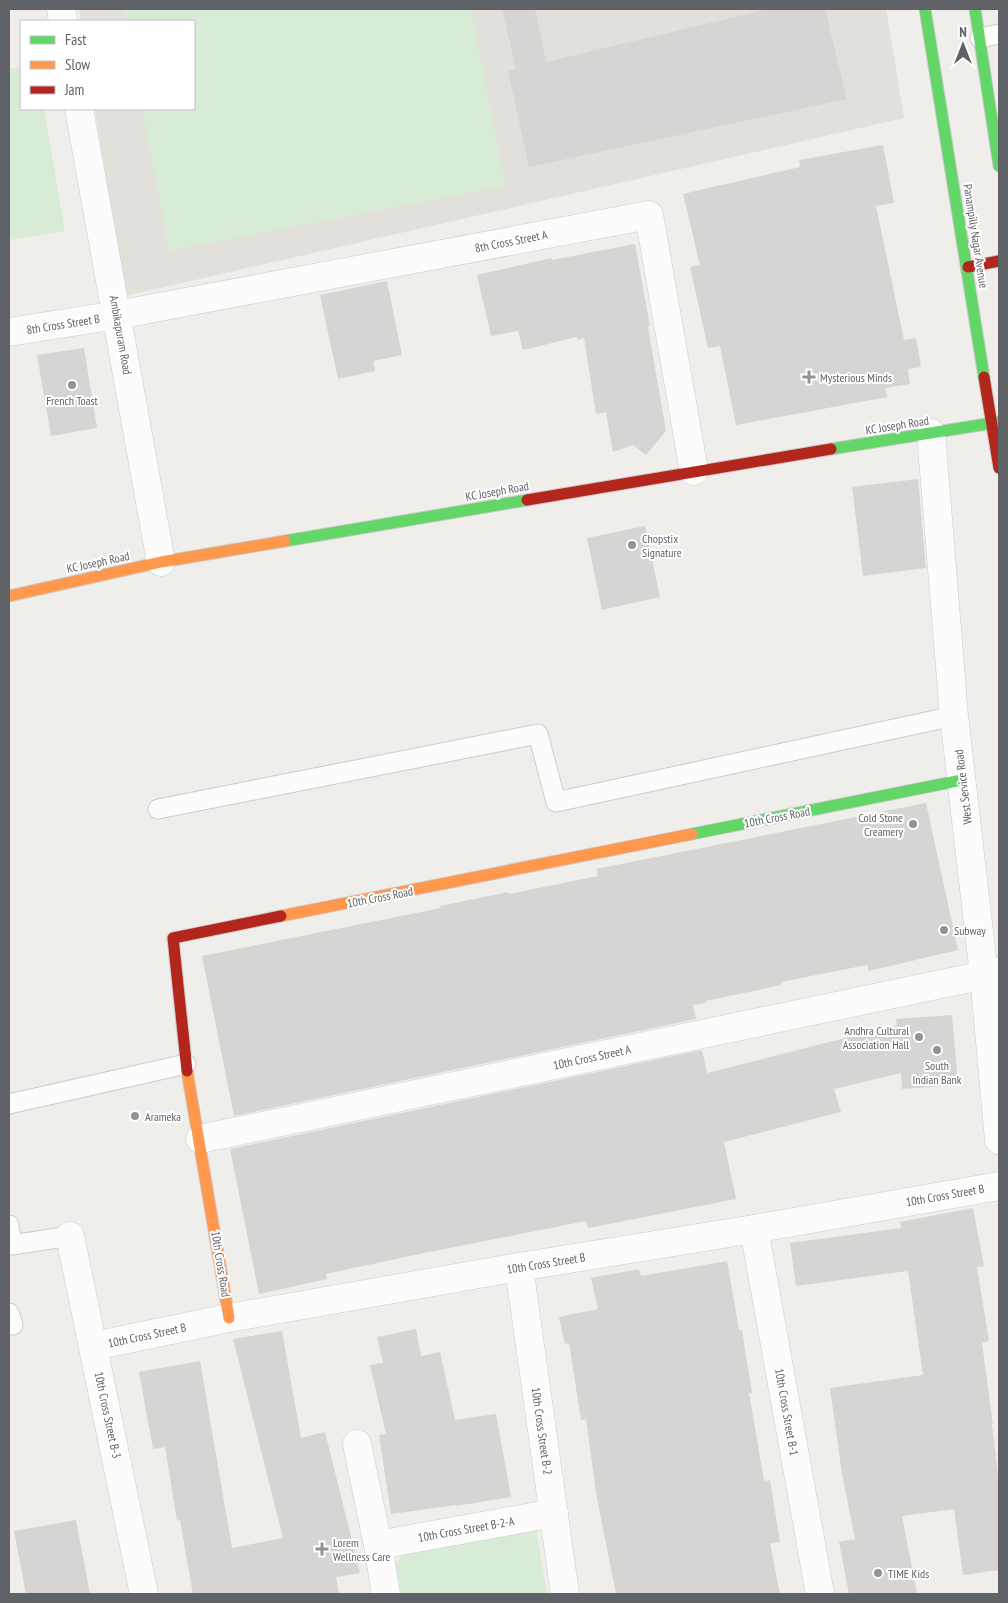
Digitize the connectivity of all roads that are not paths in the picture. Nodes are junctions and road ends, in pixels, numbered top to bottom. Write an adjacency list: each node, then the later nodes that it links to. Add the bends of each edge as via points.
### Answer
1 (925, 9): 8 (street, Panampilly Nagar Avenue)
2 (975, 9): 4 (street)
3 (999, 34): 4 (lane)
4 (980, 38): 6 (street)
5 (80, 110): 9 (street, Ambikapuram Road)
6 (999, 166)
7 (999, 261): 8 (street)
8 (968, 267): 11 (street, Panampilly Nagar Avenue)
9 (117, 315): 10 (street, 8th Cross Street B); 14 (street, 8th Cross Street A, via 649,215); 15 (street, Ambikapuram Road)
10 (9, 332)
11 (996, 423): 12 (street, KC Joseph Road); 13 (street, Panampilly Nagar Avenue)
12 (931, 433): 14 (street, KC Joseph Road); 17 (street, West Service Road)
13 (999, 468)
14 (694, 471): 15 (street, KC Joseph Road)
15 (161, 562): 16 (street, KC Joseph Road)
16 (9, 596)
17 (954, 716): 18 (street, West Service Road); 19 (lane, via 556,802 538,734)
18 (962, 780): 20 (street, West Service Road); 21 (street, 10th Cross Road, via 173,938)
19 (158, 809)
20 (992, 974): 23 (street, 10th Cross Street A); 24 (street, West Service Road)
21 (186, 1064): 22 (lane); 23 (street, 10th Cross Road)
22 (9, 1104)
23 (200, 1139): 30 (street, 10th Cross Road)
24 (999, 1140)
25 (999, 1186): 27 (street, 10th Cross Street B)
26 (9, 1225): 28 (lane, via 12,1245)
27 (754, 1230): 29 (street, 10th Cross Street B); 38 (street, 10th Cross Street B-1)
28 (70, 1236): 31 (street, 10th Cross Street B-3)
29 (519, 1267): 30 (street, 10th Cross Street B); 33 (street, 10th Cross Street B-2)
30 (230, 1318): 31 (street, 10th Cross Street B)
31 (94, 1346): 35 (street, 10th Cross Street B-3)
32 (357, 1444): 34 (street)
33 (554, 1513): 34 (street, 10th Cross Street B-2-A); 37 (street, 10th Cross Street B-2)
34 (378, 1545): 36 (street)
35 (144, 1594)
36 (386, 1594)
37 (565, 1594)
38 (820, 1594)

